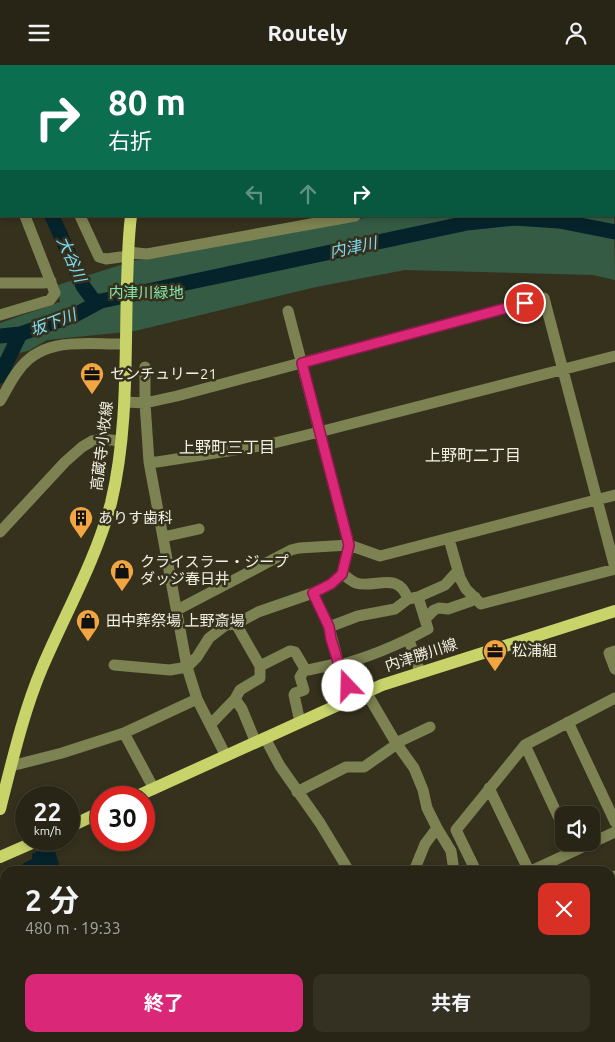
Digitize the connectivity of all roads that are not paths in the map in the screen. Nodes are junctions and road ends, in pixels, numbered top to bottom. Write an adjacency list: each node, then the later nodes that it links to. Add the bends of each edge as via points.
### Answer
1 (25, 217): 6 (street)
2 (80, 217): 5 (street, via 99,257)
3 (132, 217): 5 (main road, 高蔵寺小牧線)
4 (350, 217): 5 (street)
5 (128, 256): 10 (main road, 高蔵寺小牧線)
6 (51, 281): 7 (street); 9 (street, via 55,293 50,300)
7 (0, 283)
8 (288, 311): 12 (street)
9 (0, 315)
10 (125, 341): 15 (street, via 66,344 44,349 18,370); 16 (main road, 高蔵寺小牧線)
11 (615, 356): 14 (street)
12 (302, 363): 14 (street, via 544,298); 17 (street); 18 (street)
13 (144, 367): 17 (street)
14 (563, 369): 18 (street); 22 (street)
15 (0, 401)
16 (125, 402): 17 (street); 19 (main road, 高蔵寺小牧線)
17 (145, 403): 20 (street)
18 (319, 432): 20 (street, via 266,445); 27 (street)
19 (121, 441): 24 (street, via 102,439 82,447); 62 (main road, 高蔵寺小牧線, via 103,529 42,669)
20 (149, 462): 25 (street)
21 (615, 495): 22 (street)
22 (597, 499): 26 (street); 28 (street)
23 (200, 529): 25 (street)
24 (0, 531)
25 (163, 537): 34 (street)
26 (449, 539): 27 (street, via 380,555); 29 (street)
27 (349, 545): 30 (street); 34 (street, via 291,550)
28 (615, 568): 32 (street, via 481,604)
29 (458, 573): 32 (street, via 466,589); 33 (street, via 444,585)
30 (342, 574): 31 (street); 33 (street, via 356,583 396,583)
31 (313, 593): 37 (street, via 258,612); 38 (street)
32 (475, 597): 36 (street, via 448,609 434,610)
33 (413, 598): 36 (street); 38 (street, via 395,609 358,616)
34 (177, 610): 44 (street)
35 (615, 611): 47 (main road, 内津勝川線)
36 (425, 619): 39 (street, via 428,629)
37 (236, 624): 43 (street); 44 (street, via 226,625 209,638)
38 (329, 627): 42 (street)
39 (409, 639): 42 (street); 47 (street)
40 (615, 651): 46 (street, via 609,653)
41 (114, 665): 44 (street, via 170,670)
42 (339, 665): 45 (street); 52 (street, via 345,674)
43 (260, 666): 45 (street, via 290,651 295,652); 51 (street, via 260,678 240,690)
44 (187, 667): 50 (street)
45 (305, 669): 53 (street, via 300,677 304,690 294,695)
46 (615, 669)
47 (420, 672): 48 (main road, 内津勝川線)
48 (366, 692): 52 (main road, 内津勝川線); 59 (street)
49 (615, 698): 54 (street)
50 (197, 699): 55 (street); 57 (street)
51 (235, 699): 55 (street); 58 (street)
52 (350, 699): 53 (main road, 内津勝川線)
53 (300, 722): 58 (main road, 内津勝川線)
54 (568, 722): 60 (street); 69 (street)
55 (210, 725): 61 (street)
56 (430, 727): 59 (street)
57 (124, 733): 62 (street); 63 (street)
58 (261, 741): 61 (main road, 内津勝川線); 66 (street)
59 (396, 744): 66 (street, via 364,767 346,767); 70 (street, via 414,767)
60 (525, 745): 64 (street); 68 (street)
61 (226, 756): 65 (main road, 内津勝川線)
62 (11, 766): 67 (main road, 高蔵寺小牧線)
63 (152, 786)
64 (489, 788): 79 (street, via 456,830); 80 (street)
65 (155, 789)
66 (297, 791): 76 (street)
67 (0, 809)
68 (555, 810)
69 (615, 822)
70 (437, 828): 77 (street, via 424,844); 78 (street, via 451,851)
71 (615, 832): 72 (street)
72 (600, 837)
73 (15, 850): 75 (main road)
74 (565, 851): 81 (street)
75 (0, 857)
76 (346, 866)
77 (416, 866)
78 (453, 866)
79 (474, 866)
80 (528, 866)
81 (539, 866)

